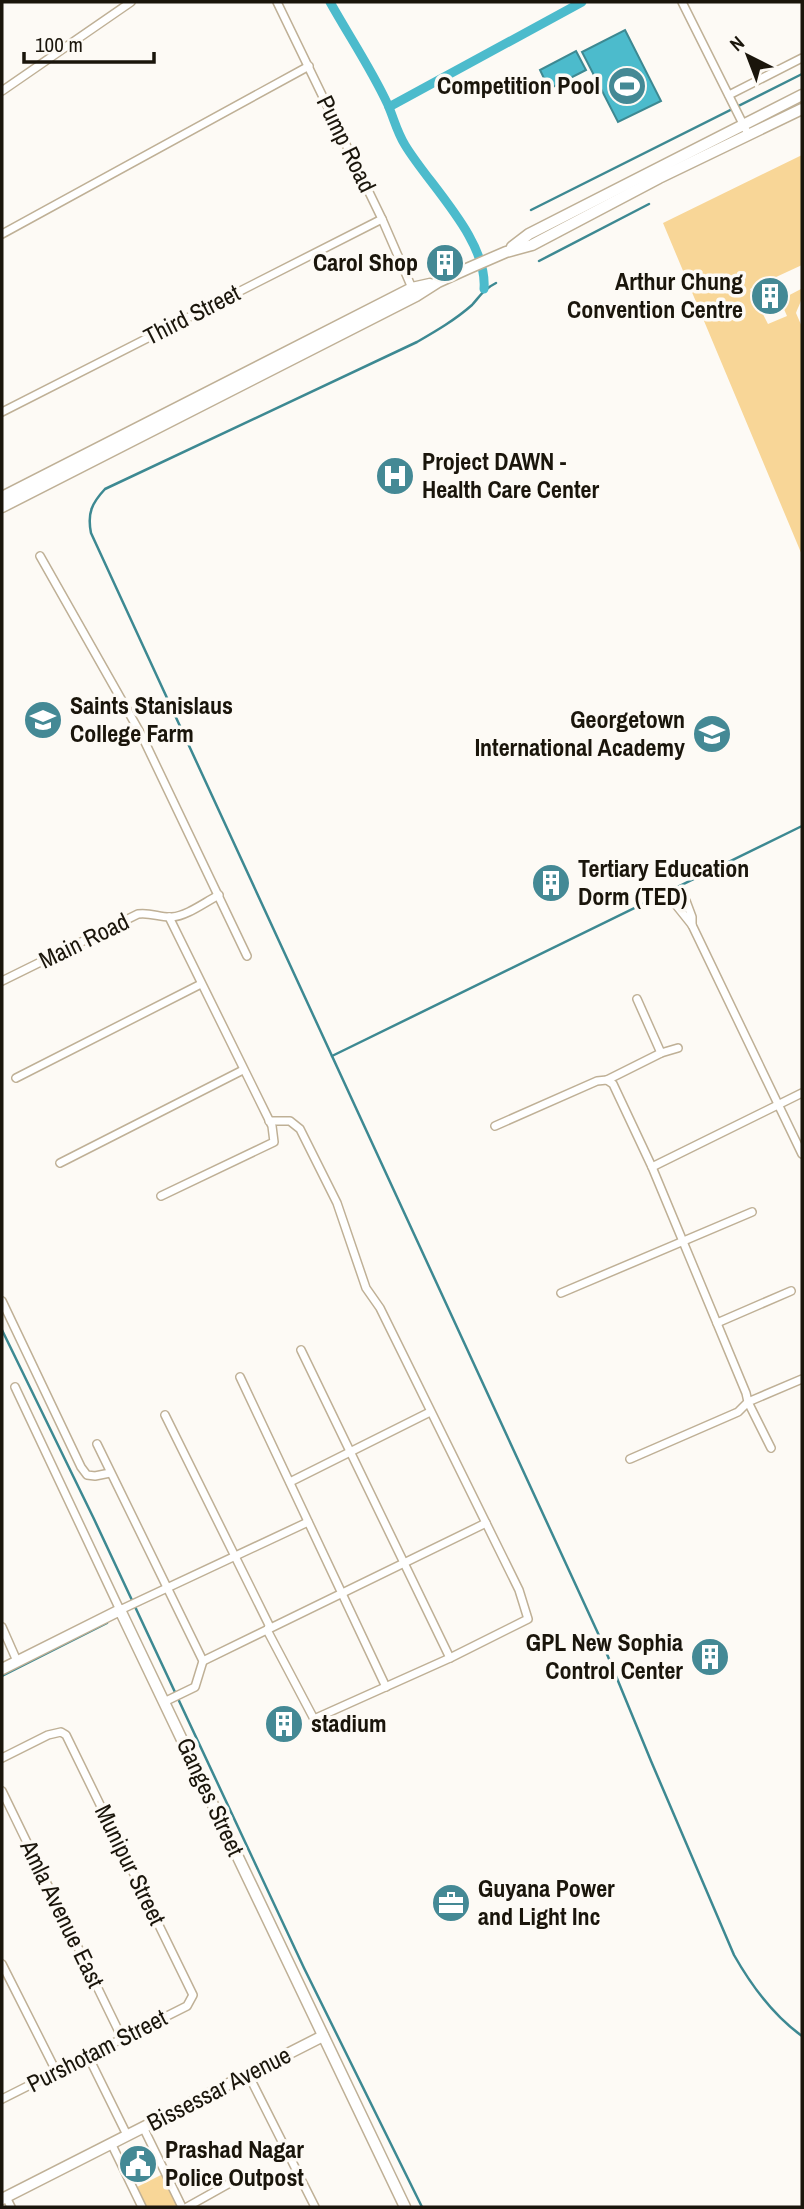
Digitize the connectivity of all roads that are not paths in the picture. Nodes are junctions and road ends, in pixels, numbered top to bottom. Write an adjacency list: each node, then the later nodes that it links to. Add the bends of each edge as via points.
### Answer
1 (131, 2): 6 (street)
2 (277, 2): 5 (street, Pump Road)
3 (682, 2): 7 (street)
4 (802, 58): 7 (street)
5 (309, 66): 11 (street, Pump Road); 12 (street)
6 (2, 91)
7 (729, 95): 10 (street)
8 (802, 95): 10 (main road)
9 (802, 109): 10 (main road)
10 (744, 125): 13 (main road, via 532,245)
11 (382, 219): 14 (street, Pump Road); 15 (street, Third Street)
12 (2, 234)
13 (441, 281): 14 (main road); 17 (main road)
14 (412, 288): 16 (main road)
15 (2, 412)
16 (2, 497)
17 (2, 507)
18 (40, 556): 19 (street, via 142,736)
19 (219, 895): 21 (street); 22 (street)
20 (677, 895): 32 (street, via 686,901 692,925)
21 (169, 917): 23 (street, Main Road, via 138,915); 24 (street)
22 (247, 956)
23 (2, 981)
24 (201, 984): 28 (street); 29 (street)
25 (637, 999): 27 (street)
26 (678, 1048): 27 (street)
27 (661, 1053): 30 (street)
28 (243, 1070): 33 (street); 36 (street)
29 (16, 1078)
30 (607, 1080): 34 (street); 37 (street)
31 (802, 1093): 32 (street)
32 (778, 1105): 35 (street); 37 (street)
33 (269, 1121): 38 (street, via 274,1142); 50 (street, via 290,1121 300,1129 337,1203 366,1289 380,1308)
34 (495, 1126)
35 (802, 1154)
36 (60, 1163)
37 (652, 1167): 40 (street)
38 (161, 1196)
39 (752, 1212): 40 (street)
40 (683, 1242): 42 (street); 44 (street)
41 (792, 1292): 44 (street)
42 (561, 1293)
43 (2, 1301): 56 (street, via 81,1467 87,1475)
44 (717, 1323): 49 (street)
45 (301, 1350): 54 (street)
46 (240, 1377): 57 (street)
47 (802, 1378): 49 (street)
48 (15, 1387): 64 (street, Ganges Street)
49 (748, 1402): 53 (street); 55 (street, via 738,1412)
50 (430, 1412): 54 (street); 59 (street)
51 (165, 1415): 60 (street)
52 (97, 1444): 56 (street)
53 (771, 1448)
54 (349, 1453): 57 (street); 61 (street)
55 (631, 1460)
56 (110, 1472): 62 (street)
57 (290, 1482): 58 (street)
58 (308, 1522): 60 (street); 63 (street)
59 (486, 1523): 61 (street); 67 (street, via 528,1619)
60 (234, 1556): 62 (street); 66 (street)
61 (404, 1563): 63 (street); 67 (street)
62 (168, 1588): 64 (street); 69 (street)
63 (342, 1594): 66 (street); 71 (street)
64 (120, 1610): 68 (main road); 72 (main road, Ganges Street)
65 (2, 1627): 68 (street)
66 (267, 1629): 69 (street); 71 (street, via 314,1719)
67 (450, 1658): 71 (street)
68 (17, 1661): 70 (main road)
69 (203, 1661): 72 (street, via 195,1687)
70 (2, 1669)
71 (386, 1688)
72 (172, 1698): 77 (main road, Ganges Street)
73 (2, 1758): 76 (street, Munipur Street, via 61,1732 70,1743 191,1987)
74 (2, 1791): 78 (street, Amla Avenue East)
75 (2, 1964): 80 (street)
76 (190, 2001): 78 (street, Purshotam Street)
77 (323, 2036): 81 (main road, Bissessar Avenue); 92 (main road, Ganges Street)
78 (122, 2038): 79 (street, Purshotam Street)
79 (88, 2056): 80 (street, Purshotam Street); 84 (street)
80 (56, 2071): 82 (street, Purshotam Street)
81 (248, 2074): 83 (main road, Bissessar Avenue); 91 (street)
82 (2, 2099)
83 (143, 2127): 84 (main road, Bissessar Avenue); 90 (street)
84 (127, 2135): 85 (main road, Bissessar Avenue)
85 (111, 2143): 87 (main road, Bissessar Avenue); 89 (street)
86 (239, 2178): 90 (street)
87 (4, 2198): 88 (street)
88 (11, 2207)
89 (142, 2207)
90 (184, 2207)
91 (315, 2207)
92 (405, 2207)

